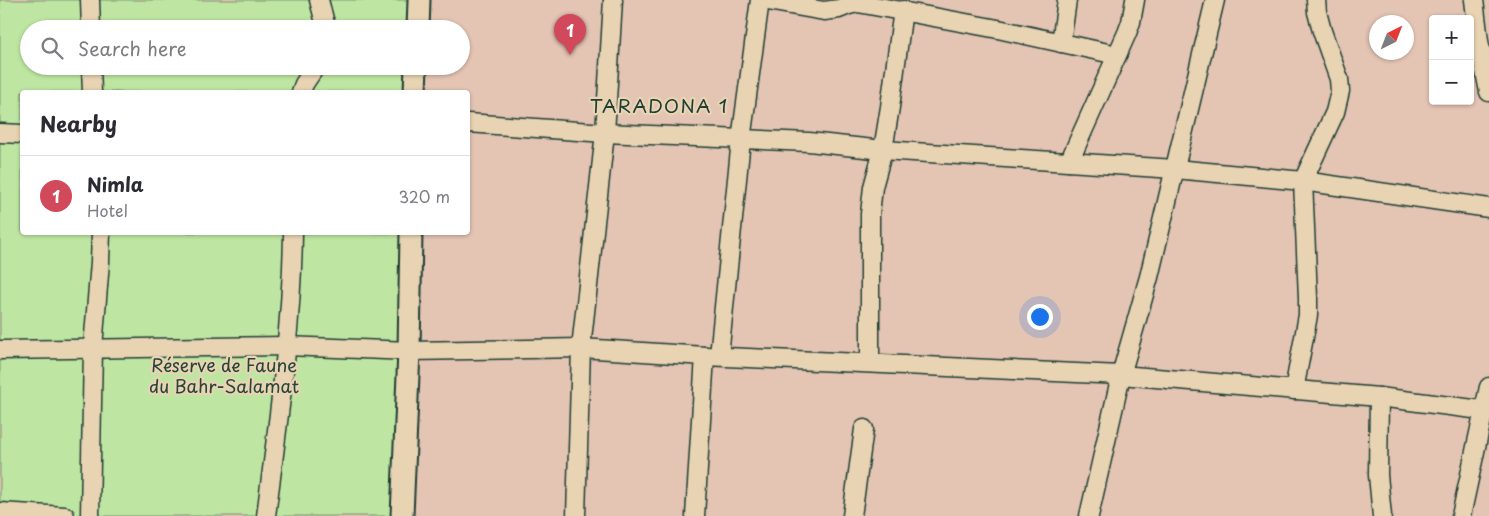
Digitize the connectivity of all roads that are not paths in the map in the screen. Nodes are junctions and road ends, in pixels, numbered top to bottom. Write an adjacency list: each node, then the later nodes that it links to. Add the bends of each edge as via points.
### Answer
1 (90, 0): 12 (street)
2 (319, 0): 13 (street)
3 (613, 0): 26 (street)
4 (761, 0): 11 (street, via 824,10 858,3); 28 (street)
5 (1067, 0): 15 (street)
6 (1135, 0): 16 (street, via 1128,33)
7 (1215, 0): 31 (street)
8 (1316, 0): 32 (street, via 1340,91 1335,112)
9 (1474, 0): 23 (street)
10 (415, 1): 14 (main road)
11 (903, 10): 15 (street); 29 (street)
12 (91, 20)
13 (324, 20)
14 (417, 20)
15 (1061, 42): 16 (street)
16 (1117, 55): 30 (street)
17 (91, 75): 20 (street)
18 (310, 75): 21 (street)
19 (416, 75): 22 (main road)
20 (92, 90)
21 (302, 90)
22 (415, 90)
23 (1489, 92)
24 (470, 124): 26 (street)
25 (0, 133): 27 (street)
26 (605, 133): 28 (street); 39 (street)
27 (20, 134)
28 (741, 140): 29 (street, via 809,142); 42 (street)
29 (883, 150): 30 (street); 43 (street, via 870,214)
30 (1069, 162): 31 (street)
31 (1176, 169): 32 (street); 44 (street)
32 (1304, 181): 33 (street); 46 (street, via 1308,315)
33 (1489, 208)
34 (101, 235): 38 (street)
35 (293, 235): 37 (street)
36 (411, 235): 41 (main road)
37 (287, 346): 38 (street); 41 (street); 53 (street)
38 (93, 348): 40 (street); 52 (street)
39 (581, 348): 41 (street); 42 (street); 55 (street)
40 (0, 350)
41 (409, 351): 54 (main road)
42 (712, 356): 43 (street); 56 (street)
43 (870, 363): 44 (street)
44 (1121, 376): 46 (street); 58 (street)
45 (1489, 387): 48 (street)
46 (1294, 390): 47 (street)
47 (1380, 397): 48 (street); 59 (street, via 1378,475)
48 (1486, 410): 60 (street)
49 (864, 429): 57 (street)
50 (2, 513): 51 (street)
51 (65, 516)
52 (90, 516)
53 (266, 516)
54 (402, 516)
55 (576, 516)
56 (695, 516)
57 (852, 516)
58 (1089, 516)
59 (1382, 516)
60 (1461, 516)

